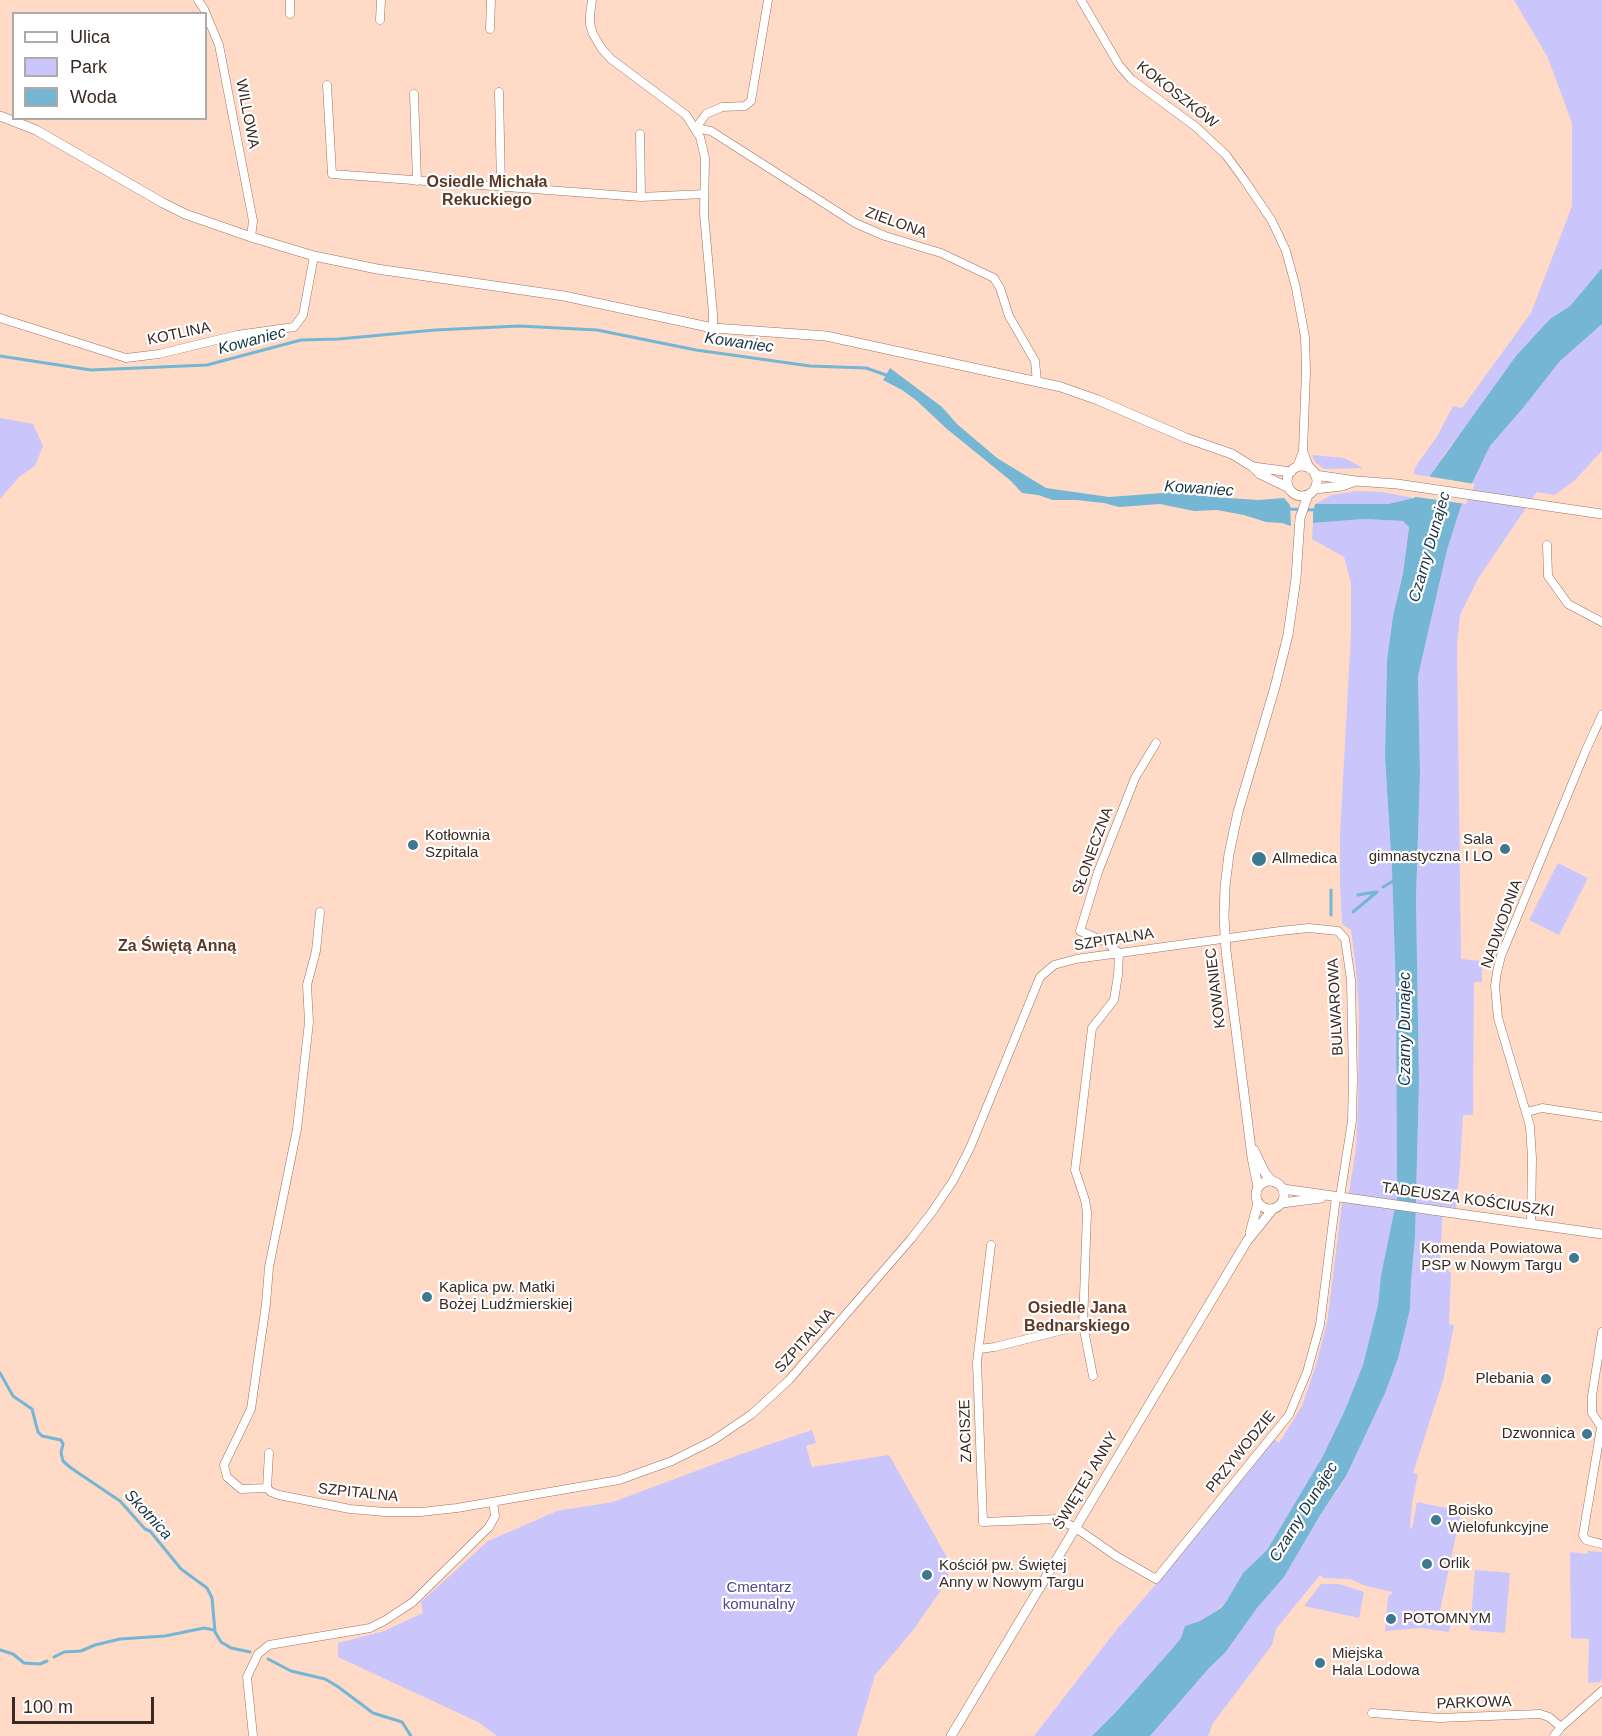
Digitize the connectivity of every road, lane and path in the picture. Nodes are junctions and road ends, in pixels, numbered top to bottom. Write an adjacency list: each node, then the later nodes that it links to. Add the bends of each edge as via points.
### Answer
1 (290, 0): 7 (street)
2 (381, 0): 9 (street)
3 (491, 0): 10 (street)
4 (592, 0): 15 (street, ZIELONA, via 590,24 602,50 686,115)
5 (768, 0): 15 (street, via 751,101 745,106 722,107 706,114)
6 (1081, 0): 26 (street, KOKOSZKÓW, via 1131,79 1213,141 1272,221 1292,270 1305,328)
7 (290, 14)
8 (207, 16): 21 (street, WILLOWA, via 219,45 253,221)
9 (380, 20)
10 (490, 29)
11 (327, 85): 17 (street, via 332,174)
12 (499, 92): 18 (street)
13 (414, 94): 17 (street)
14 (0, 116): 21 (street, via 36,130 163,203)
15 (696, 128): 19 (street, ZIELONA, via 705,158); 25 (street, ZIELONA, via 711,131 855,223 941,253 993,278 1035,361)
16 (640, 134): 20 (street)
17 (417, 181): 18 (street)
18 (501, 187): 20 (street)
19 (704, 194): 20 (street); 24 (street, ZIELONA)
20 (641, 197)
21 (250, 237): 22 (street)
22 (314, 256): 23 (street, KOTLINA, via 303,315 294,327 237,335 159,354 126,358); 24 (street, via 564,296)
23 (0, 318)
24 (713, 328): 25 (street, via 826,336)
25 (1037, 382): 27 (street, via 1105,402 1232,454)
26 (1303, 451): 28 (street, KOKOSZKÓW); 29 (street, KOKOSZKÓW)
27 (1253, 467): 28 (street); 31 (street)
28 (1294, 469): 29 (street, via 1304,467); 31 (street, via 1287,481)
29 (1312, 472): 30 (street); 32 (street, via 1316,482)
30 (1356, 481): 32 (street); 33 (street)
31 (1291, 490): 32 (street, via 1300,496); 34 (street, KOWANIEC)
32 (1311, 492): 34 (street, KOWANIEC)
33 (1602, 514)
34 (1300, 518): 40 (street, KOWANIEC, via 1288,635 1230,845)
35 (1547, 545): 36 (street, via 1548,576 1568,604)
36 (1602, 622)
37 (1602, 715): 42 (street, NADWODNIA, via 1497,972 1498,1018)
38 (1156, 743): 41 (street, SŁONECZNA, via 1135,778 1098,872 1080,931 1106,942)
39 (320, 912): 62 (street, SZPITALNA, via 307,985 309,1022 297,1129 269,1267 251,1409 224,1465 227,1477 241,1489)
40 (1225, 939): 41 (street, SZPITALNA); 44 (street, KOWANIEC); 48 (street, BULWAROWA, via 1309,928 1338,931 1345,939 1352,1000 1353,1121)
41 (1119, 953): 56 (street, via 1114,1000 1092,1028 1075,1170 1086,1212); 63 (street, SZPITALNA, via 1054,965 1040,977 970,1148 948,1189 911,1239 770,1398 712,1441 653,1468 619,1480)
42 (1527, 1112): 43 (street, via 1542,1108); 52 (street, NADWODNIA, via 1532,1158)
43 (1602, 1117)
44 (1250, 1140): 45 (street, KOWANIEC); 46 (street, KOWANIEC)
45 (1272, 1181): 46 (street); 47 (street)
46 (1258, 1187): 49 (street)
47 (1283, 1189): 48 (street, TADEUSZA KOŚCIUSZKI); 50 (street)
48 (1337, 1197): 50 (street, TADEUSZA KOŚCIUSZKI); 52 (street, TADEUSZA KOŚCIUSZKI); 64 (street, PRZYWODZIE, via 1320,1325 1307,1372 1289,1415 1156,1579)
49 (1258, 1203): 51 (street); 54 (street, ŚWIĘTEJ ANNY)
50 (1282, 1203): 51 (street)
51 (1273, 1209): 54 (street, ŚWIĘTEJ ANNY)
52 (1531, 1224): 53 (street, TADEUSZA KOŚCIUSZKI)
53 (1602, 1234)
54 (1247, 1241): 64 (street, ŚWIĘTEJ ANNY)
55 (991, 1245): 58 (street, ZACISZE)
56 (1083, 1325): 58 (street); 59 (street)
57 (1602, 1332): 60 (street, via 1592,1396 1592,1413)
58 (979, 1349): 64 (street, ZACISZE, via 983,1522 1058,1520)
59 (1093, 1376)
60 (1601, 1428): 65 (street, via 1583,1535)
61 (269, 1453): 62 (street)
62 (267, 1488): 63 (street, SZPITALNA, via 279,1495 385,1512 441,1510)
63 (493, 1502): 69 (street, via 495,1516 489,1527 413,1602 384,1621 370,1628 269,1645 258,1653 247,1677)
64 (1076, 1528): 70 (street, ŚWIĘTEJ ANNY)
65 (1602, 1544)
66 (1602, 1691): 68 (street)
67 (1372, 1713): 68 (street, PARKOWA, via 1439,1718 1540,1714)
68 (1561, 1727): 71 (street)
69 (254, 1736)
70 (951, 1736)
71 (1554, 1736)

